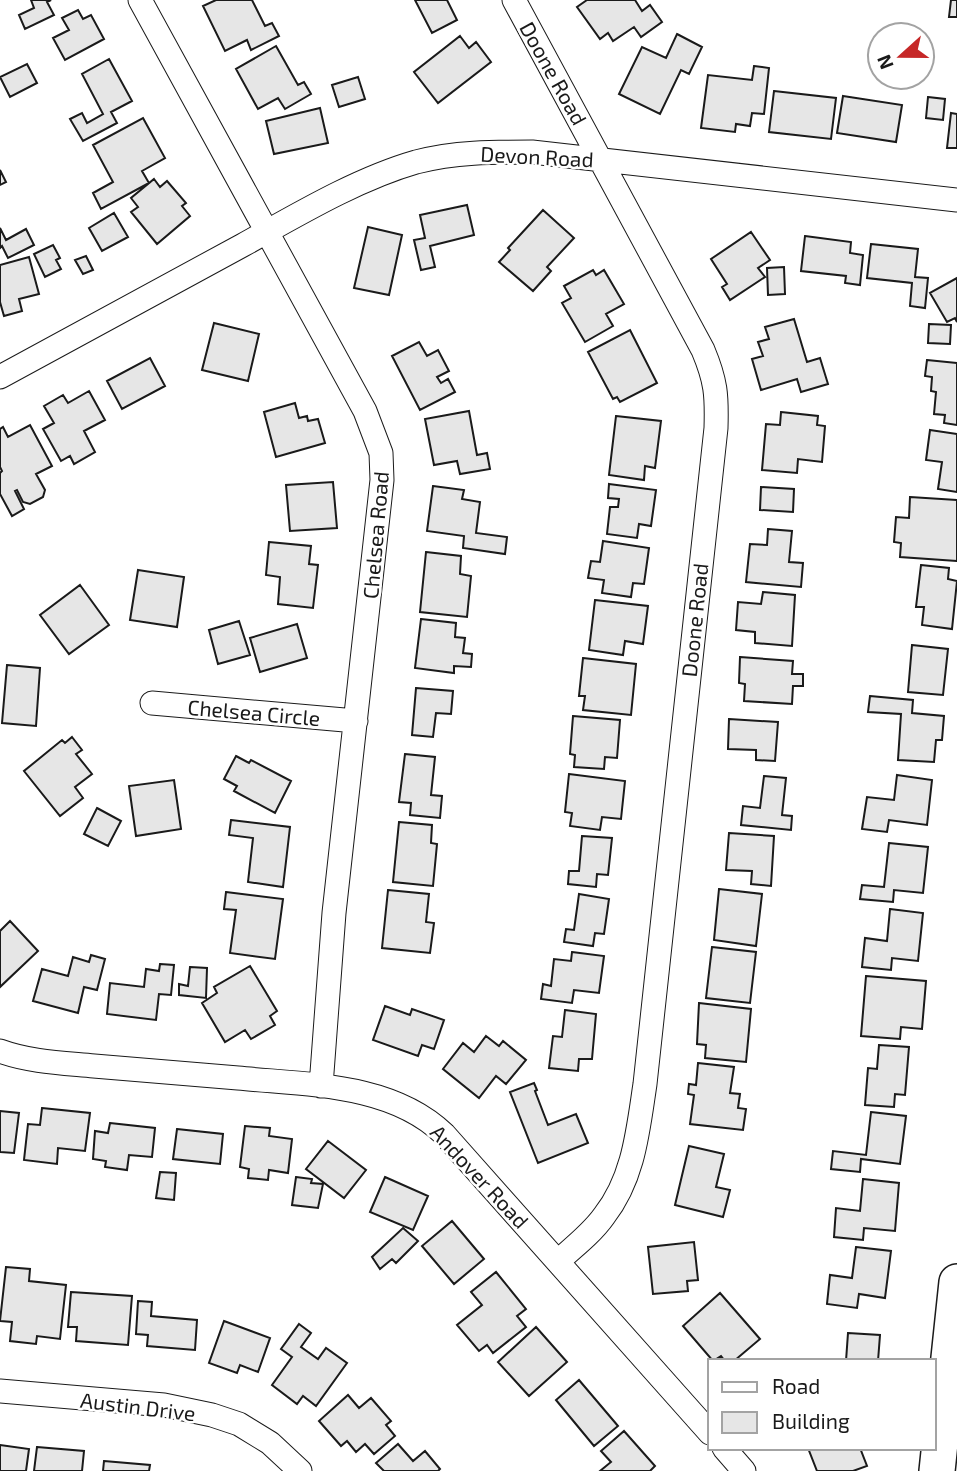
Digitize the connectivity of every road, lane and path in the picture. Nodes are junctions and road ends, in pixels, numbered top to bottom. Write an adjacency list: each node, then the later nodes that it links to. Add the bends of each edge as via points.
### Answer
1 (140, 0): 5 (street, Chelsea Road)
2 (514, 0): 3 (street, Doone Road)
3 (601, 160): 4 (street, Devon Road); 5 (street, Devon Road, via 532,152 440,156 371,178); 11 (street, Doone Road, via 703,350 715,379 716,428 635,1152 604,1217)
4 (957, 200)
5 (266, 232): 6 (street, Devon Road); 8 (street, Chelsea Road, via 342,366 381,453 382,480)
6 (0, 377)
7 (152, 703): 8 (street, Chelsea Circle)
8 (356, 721): 10 (street, Chelsea Road)
9 (0, 1051): 10 (street, Andover Road, via 61,1063)
10 (321, 1086): 11 (street, Andover Road, via 378,1096 430,1120)
11 (558, 1261): 14 (street, Andover Road)
12 (957, 1282): 18 (main road)
13 (0, 1391): 16 (street, Austin Drive, via 164,1405 212,1415 239,1424 270,1443)
14 (708, 1431)
15 (726, 1450): 17 (street)
16 (300, 1471)
17 (744, 1471)
18 (937, 1471)

